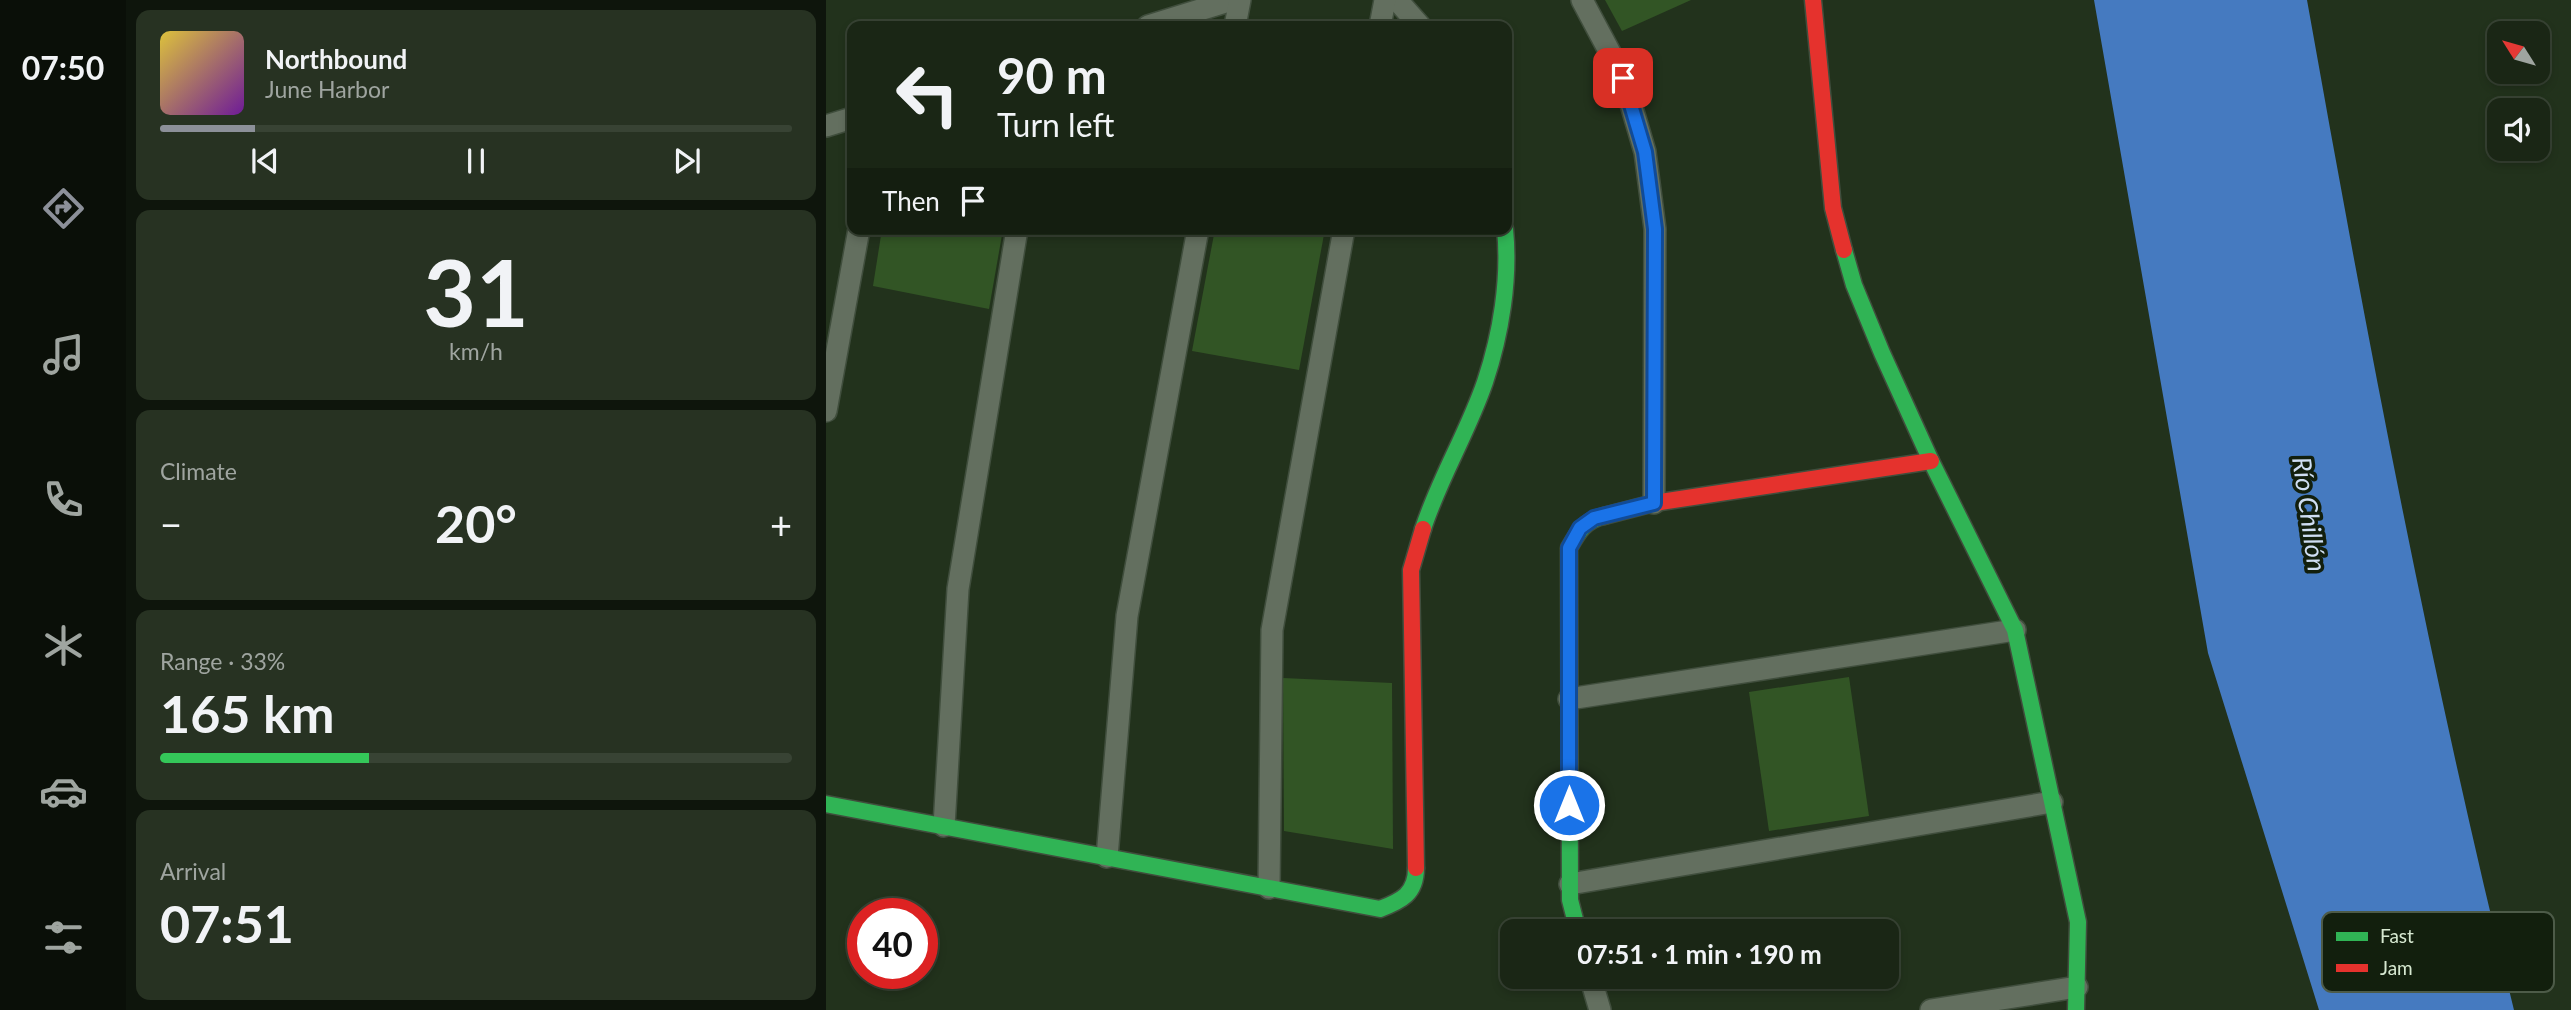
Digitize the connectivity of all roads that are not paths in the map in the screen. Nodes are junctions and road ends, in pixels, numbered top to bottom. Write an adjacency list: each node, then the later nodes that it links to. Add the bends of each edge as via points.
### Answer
1 (1232, 0): 7 (street)
2 (1240, 0): 8 (street)
3 (1385, 0): 9 (street)
4 (1397, 0): 10 (street)
5 (1582, 0): 20 (street, via 1623,78 1645,152 1655,229)
6 (1813, 0): 19 (street, via 1833,208 1854,285)
7 (1164, 21)
8 (1236, 21)
9 (1381, 21)
10 (1416, 21)
11 (847, 120): 12 (street)
12 (826, 126)
13 (858, 235): 18 (street)
14 (1016, 235): 25 (street, via 958,589)
15 (1197, 235): 26 (street, via 1126,616)
16 (1343, 235): 28 (street, via 1272,630)
17 (1506, 235): 28 (street, via 1500,324 1485,382 1426,521 1411,570 1416,880 1403,900 1380,909)
18 (826, 411)
19 (1931, 461): 20 (street); 21 (street)
20 (1654, 503): 22 (street, via 1594,518 1580,528 1569,548)
21 (2015, 629): 22 (street); 23 (street)
22 (1569, 699): 27 (street)
23 (2052, 802): 27 (street); 30 (street, via 2078,922)
24 (826, 804): 25 (street)
25 (944, 826): 26 (street)
26 (1107, 857): 28 (street)
27 (1570, 884): 29 (street)
28 (1269, 888)
29 (1575, 919)
30 (2077, 987): 33 (street); 34 (street)
31 (1594, 989): 32 (street)
32 (1600, 1010)
33 (1931, 1010)
34 (2076, 1010)

